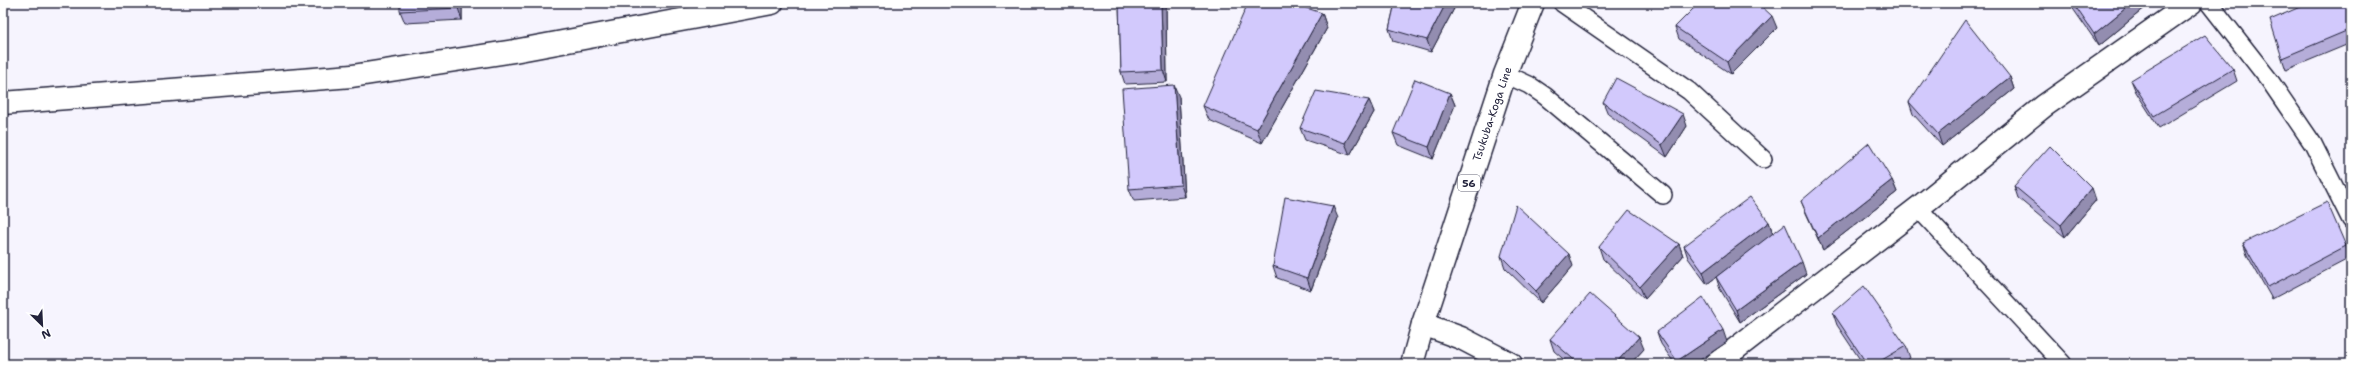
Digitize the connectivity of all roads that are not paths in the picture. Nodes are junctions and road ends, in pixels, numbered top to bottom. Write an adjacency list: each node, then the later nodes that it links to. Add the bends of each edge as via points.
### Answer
1 (772, 3): 6 (street, via 514,51 352,76)
2 (1532, 3): 5 (street, Tsukuba-Koga Line / 56)
3 (1562, 3): 7 (lane, via 1689,91)
4 (2194, 3): 9 (street, via 2044,106); 10 (lane, via 2270,80 2313,144)
5 (1505, 74): 8 (lane, via 1545,96); 11 (street, Tsukuba-Koga Line / 56)
6 (3, 103)
7 (1763, 158)
8 (1663, 195)
9 (1918, 208): 14 (street); 15 (lane)
10 (2351, 220)
11 (1422, 324): 12 (street, Tsukuba-Koga Line / 56); 13 (street, via 1461,338)
12 (1412, 364)
13 (1511, 364)
14 (1716, 364)
15 (2063, 364)

